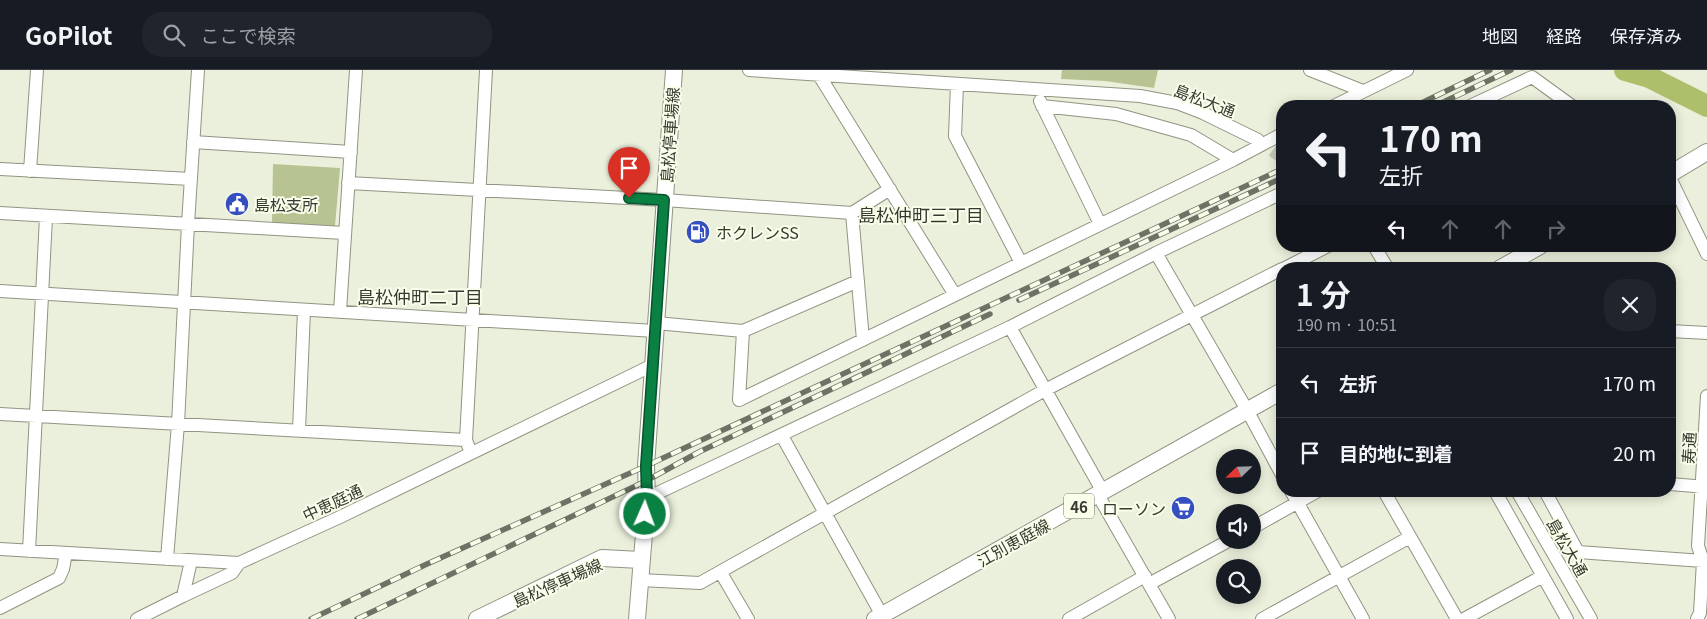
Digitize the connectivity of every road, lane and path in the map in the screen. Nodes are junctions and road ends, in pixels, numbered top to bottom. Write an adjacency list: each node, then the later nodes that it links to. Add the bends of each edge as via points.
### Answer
1 (37, 70): 27 (street)
2 (198, 70): 21 (street)
3 (356, 70): 22 (street)
4 (486, 70): 32 (street)
5 (674, 70): 34 (main road, 島松停車場線)
6 (749, 70): 9 (street, 島松大通)
7 (1310, 70): 14 (street)
8 (1407, 70): 14 (street)
9 (779, 71): 11 (street, 島松大通)
10 (841, 73): 11 (street, 島松大通); 12 (street, 島松大通)
11 (819, 74): 30 (street)
12 (957, 84): 13 (street, 島松大通); 47 (street, via 955,136)
13 (1033, 88): 18 (street); 20 (street, 島松大通, via 1140,96 1178,103)
14 (1362, 91): 15 (street)
15 (1345, 100)
16 (1483, 100): 17 (street, via 1532,77)
17 (1564, 100)
18 (1042, 106): 24 (street, via 1116,114 1191,135); 39 (street)
19 (1276, 137): 24 (street)
20 (1258, 140)
21 (193, 142): 22 (street); 28 (street)
22 (351, 152): 29 (street)
23 (1707, 152): 26 (main road)
24 (1233, 160): 39 (street)
25 (0, 169): 27 (street)
26 (1676, 170)
27 (30, 171): 28 (street)
28 (191, 178): 38 (street)
29 (348, 184): 32 (street); 40 (street)
30 (890, 189): 36 (street); 52 (street)
31 (1676, 190): 44 (street)
32 (480, 191): 34 (street); 57 (street)
33 (1276, 196): 43 (street)
34 (664, 200): 36 (street); 58 (main road, 島松停車場線)
35 (0, 213): 37 (street)
36 (852, 213): 49 (street)
37 (46, 217): 38 (street); 51 (street)
38 (188, 224): 40 (street); 53 (street)
39 (1100, 224): 47 (street)
40 (344, 233): 55 (street)
41 (1316, 252): 45 (street)
42 (1529, 252): 46 (main road)
43 (1156, 253): 56 (street); 59 (street)
44 (1707, 254)
45 (1297, 262)
46 (1511, 262)
47 (1021, 263): 52 (street)
48 (1276, 273): 56 (street)
49 (858, 281): 60 (street); 63 (street)
50 (0, 291): 51 (street)
51 (42, 294): 53 (street); 70 (street)
52 (955, 295): 63 (street)
53 (184, 302): 54 (street); 71 (street)
54 (304, 310): 55 (street); 72 (street)
55 (340, 311): 57 (street)
56 (1192, 315): 65 (street); 68 (street)
57 (473, 319): 58 (street); 74 (street)
58 (655, 327): 60 (street); 64 (main road, 島松停車場線)
59 (1010, 327): 65 (street); 73 (street)
60 (743, 331): 63 (street, via 739,400)
61 (1676, 331): 62 (street)
62 (1707, 333)
63 (863, 340)
64 (653, 364): 75 (street, 中恵庭通); 86 (main road, 島松停車場線)
65 (1046, 390): 79 (street); 88 (street)
66 (1276, 394): 68 (main road, 江別恵庭線 / 46)
67 (1707, 396): 78 (street, 寿通)
68 (1247, 410): 76 (street); 79 (main road, 江別恵庭線 / 46)
69 (0, 414): 70 (street)
70 (37, 417): 71 (street); 93 (street)
71 (178, 424): 72 (street); 96 (street)
72 (299, 430): 74 (street)
73 (782, 436): 86 (street); 88 (street)
74 (466, 440): 75 (street)
75 (470, 453): 99 (street, 中恵庭通)
76 (1276, 464)
77 (1676, 484): 78 (street)
78 (1705, 486): 95 (street, 寿通, via 1698,546)
79 (1101, 494): 104 (street); 107 (main road, 江別恵庭線 / 46)
80 (1294, 497): 87 (street)
81 (1308, 497): 87 (street)
82 (1387, 497): 90 (street)
83 (1498, 497): 102 (street)
84 (1520, 497): 119 (street, 島松大通)
85 (1548, 497): 95 (street, via 1578,552)
86 (647, 498): 97 (main road, 島松停車場線)
87 (1298, 503): 89 (street); 101 (street)
88 (826, 514): 100 (street); 107 (street)
89 (1261, 523)
90 (1410, 536): 101 (street); 116 (street)
91 (1216, 547): 104 (street)
92 (0, 549): 93 (street, 中恵庭通)
93 (29, 551): 94 (street, 中恵庭通)
94 (66, 553): 96 (street, 中恵庭通); 106 (street, via 59,578)
95 (1705, 558): 120 (street, 寿通)
96 (167, 559): 98 (street, 中恵庭通)
97 (641, 560): 103 (main road, 島松停車場線); 110 (main road, 島松停車場線, via 602,558)
98 (191, 561): 99 (street, 中恵庭通); 105 (street)
99 (238, 563): 105 (street, via 232,573)
100 (721, 573): 103 (street, via 700,583); 112 (street)
101 (1339, 575): 108 (street); 115 (street)
102 (1543, 576): 117 (street); 118 (street)
103 (640, 580): 111 (main road, 島松停車場線)
104 (1147, 580): 113 (street); 114 (street)
105 (183, 596): 109 (street)
106 (0, 608)
107 (880, 618)
108 (1266, 618)
109 (137, 619)
110 (477, 619)
111 (637, 619)
112 (748, 619)
113 (1069, 619)
114 (1170, 619)
115 (1363, 619)
116 (1457, 619)
117 (1464, 619)
118 (1567, 619)
119 (1591, 619)
120 (1697, 619)

